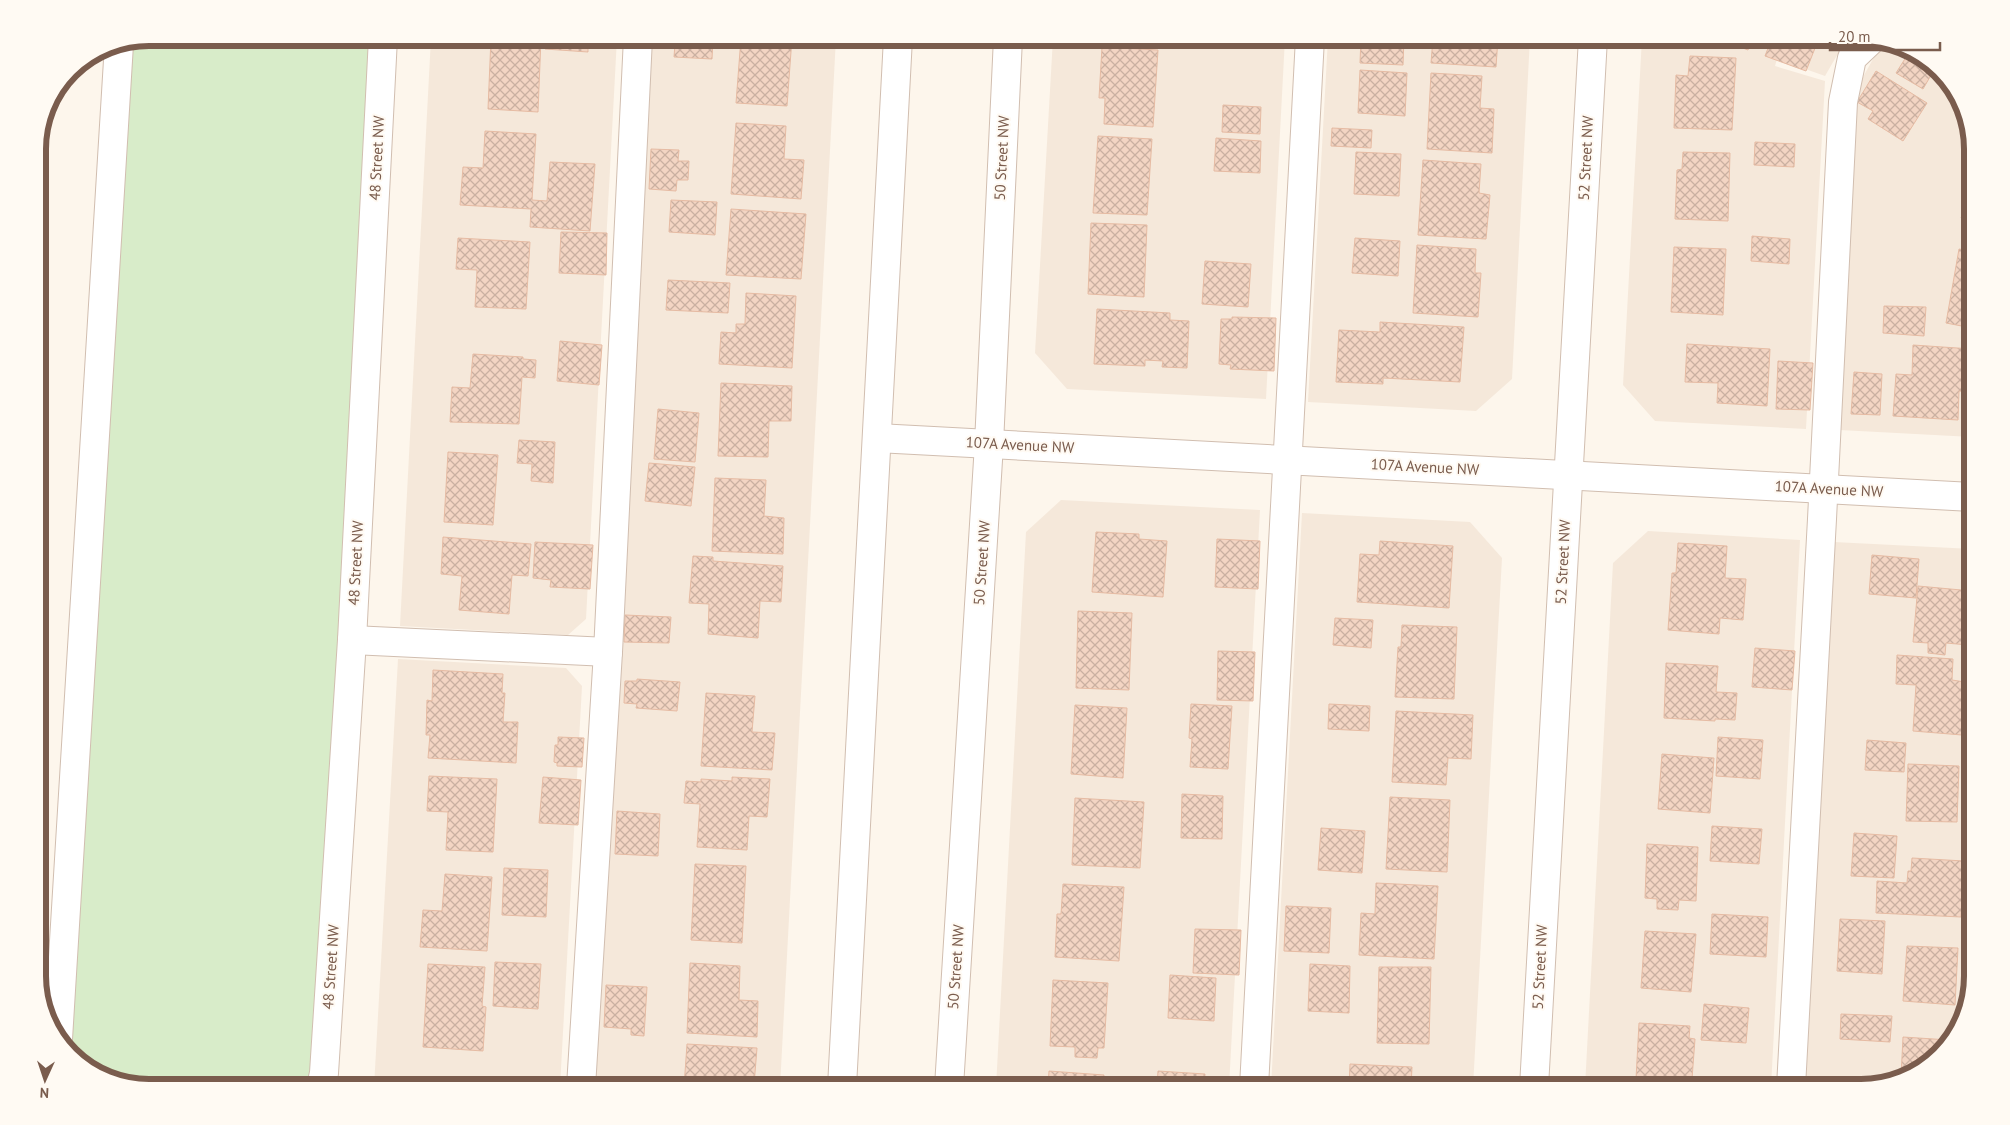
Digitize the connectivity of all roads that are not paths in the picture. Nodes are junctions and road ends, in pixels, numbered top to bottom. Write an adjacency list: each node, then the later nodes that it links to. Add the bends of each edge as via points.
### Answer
1 (383, 46): 15 (street, 48 Street NW)
2 (638, 46): 16 (street)
3 (898, 46): 9 (street)
4 (1008, 46): 10 (street, 50 Street NW)
5 (1310, 46): 11 (street)
6 (1593, 46): 12 (street, 52 Street NW)
7 (1864, 46): 13 (street, via 1852,58 1843,102)
8 (119, 51): 17 (street)
9 (877, 438): 10 (street, 107A Avenue NW); 20 (street)
10 (990, 444): 11 (street, 107A Avenue NW); 21 (street, 50 Street NW)
11 (1287, 459): 12 (street, 107A Avenue NW); 22 (street)
12 (1567, 475): 13 (street, 107A Avenue NW); 23 (street, 52 Street NW)
13 (1824, 489): 14 (street, 107A Avenue NW); 24 (street)
14 (1964, 497)
15 (352, 640): 16 (street); 18 (street, 48 Street NW)
16 (608, 652): 19 (street)
17 (59, 1024)
18 (322, 1079)
19 (582, 1079)
20 (842, 1079)
21 (950, 1079)
22 (1254, 1079)
23 (1534, 1079)
24 (1791, 1079)

